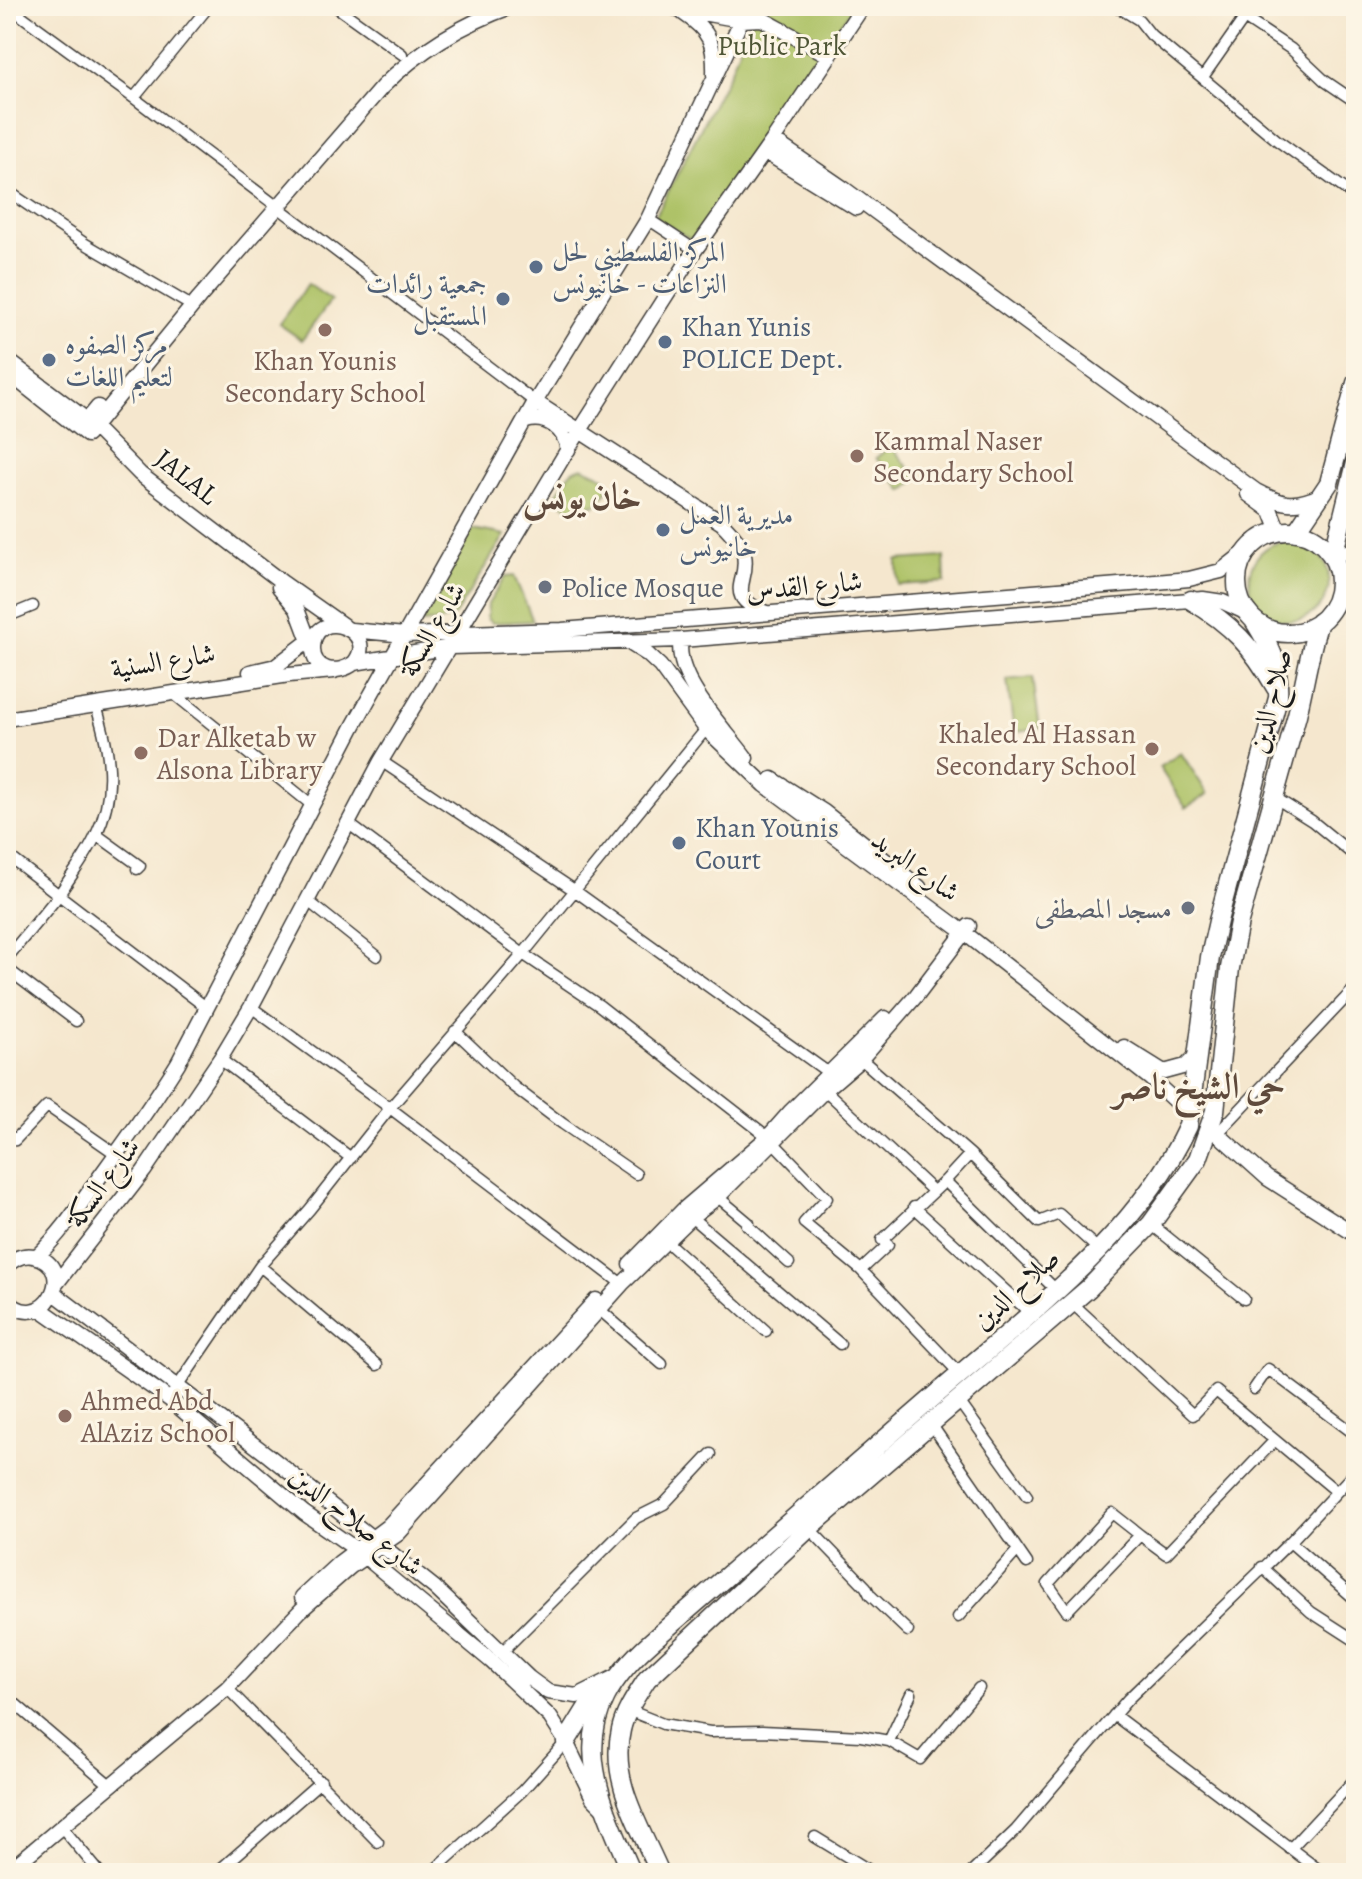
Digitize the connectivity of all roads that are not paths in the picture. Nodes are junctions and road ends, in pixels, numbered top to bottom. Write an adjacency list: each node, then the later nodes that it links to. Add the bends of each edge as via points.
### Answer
1 (8, 6): 16 (street)
2 (209, 6): 16 (street)
3 (335, 6): 12 (street)
4 (488, 6): 12 (main road)
5 (513, 6): 21 (main road, via 459,28 414,57)
6 (863, 6): 13 (main road, شارع السكة)
7 (1116, 6): 14 (street)
8 (1226, 6): 11 (street)
9 (669, 7): 10 (main road); 15 (main road, via 707,33)
10 (745, 13): 13 (main road); 15 (main road, شارع السكة)
11 (1245, 17): 14 (street); 17 (street)
12 (402, 54): 21 (main road, via 374,81)
13 (830, 56): 18 (main road, شارع السكة)
14 (1203, 77): 20 (street, via 1278,141)
15 (714, 82): 22 (main road, شارع السكة)
16 (134, 98): 21 (street)
17 (1356, 102)
18 (769, 146): 23 (main road, شارع السكة); 34 (main road, via 843,188 1256,491 1291,504); 36 (main road, via 788,169 904,240 1194,452 1271,511)
19 (6, 190): 24 (street)
20 (1356, 197)
21 (275, 205): 24 (main road); 28 (street); 30 (main road)
22 (648, 219): 23 (street); 28 (main road, شارع السكة)
23 (695, 250): 31 (main road, شارع السكة)
24 (185, 302): 30 (main road)
25 (6, 359): 30 (main road, JALAL)
26 (6, 371): 30 (main road, JALAL)
27 (1356, 383): 34 (highway)
28 (535, 402): 29 (main road, شارع السكة); 31 (main road)
29 (526, 421): 32 (main road, via 553,425); 49 (main road, شارع السكة)
30 (87, 428): 48 (main road, JALAL, via 140,474); 52 (main road, JALAL, via 137,478 278,586)
31 (580, 431): 32 (main road, شارع السكة); 44 (main road, via 722,523 744,552 743,596)
32 (568, 450): 51 (main road, شارع السكة)
33 (1356, 463): 35 (highway)
34 (1322, 495): 36 (highway)
35 (1353, 504): 39 (highway)
36 (1288, 532): 37 (highway); 39 (highway, via 1316,540)
37 (1253, 546): 44 (main road, شارع القدس, via 1221,571 1189,579); 45 (highway, via 1237,577)
38 (1356, 551): 39 (main road)
39 (1331, 554): 41 (highway)
40 (1356, 571): 41 (main road)
41 (1338, 592): 47 (highway)
42 (1191, 600): 45 (main road, شارع القدس, via 1223,602); 50 (main road, شارع القدس); 57 (highway, via 1236,630)
43 (33, 606): 46 (street)
44 (770, 614): 51 (main road, شارع القدس)
45 (1250, 616): 47 (highway, via 1265,628 1288,633); 57 (highway, صلاح الدين, via 1274,653)
46 (6, 617)
47 (1319, 622): 64 (highway, صلاح الدين)
48 (348, 628): 49 (main road, شارع القدس); 52 (main road, via 329,626); 55 (main road, via 360,651)
49 (405, 635): 51 (main road, شارع القدس); 54 (main road, شارع السكة)
50 (681, 640): 53 (main road, شارع القدس); 76 (main road, شارع البريد, via 680,659 694,687 748,760 824,812)
51 (455, 641): 53 (main road, شارع القدس); 54 (main road, شارع القدس); 63 (main road, شارع السكة)
52 (314, 642): 55 (main road, via 321,665); 60 (main road, شارع السنية, via 268,669)
53 (628, 642): 62 (main road, شارع البريد, via 660,666)
54 (393, 656): 55 (main road, شارع القدس); 56 (main road, شارع السكة)
55 (346, 667): 56 (main road, شارع السكة, via 374,678); 58 (main road, شارع السنية)
56 (374, 691): 65 (main road, شارع السكة)
57 (1278, 692): 66 (highway, صلاح الدين)
58 (174, 694): 59 (main road, شارع السنية); 65 (street)
59 (96, 706): 61 (main road, شارع السنية); 69 (street, via 111,783)
60 (6, 709)
61 (6, 719)
62 (706, 729): 73 (street); 76 (main road, شارع البريد, via 765,785)
63 (381, 761): 68 (main road, شارع السكة); 73 (street)
64 (1274, 797): 67 (highway, صلاح الدين); 71 (street)
65 (312, 805): 83 (main road, شارع السكة)
66 (1246, 819): 67 (highway); 86 (highway, صلاح الدين, via 1210,957)
67 (1267, 823): 93 (highway, صلاح الدين, via 1234,945)
68 (349, 824): 75 (main road, شارع السكة); 77 (street)
69 (97, 835): 72 (street, via 140,866); 74 (street)
70 (6, 854): 74 (street)
71 (1356, 857)
72 (137, 869)
73 (574, 890): 77 (street); 89 (street)
74 (59, 895): 79 (street); 83 (street)
75 (308, 901): 78 (street); 82 (main road, شارع السكة)
76 (963, 927): 86 (main road, شارع البريد, via 1104,1035 1164,1072 1186,1066); 88 (main road, via 925,985); 89 (main road); 92 (main road, شارع البريد)
77 (523, 954): 85 (street); 95 (street, via 600,1006)
78 (377, 956)
79 (6, 959)
80 (6, 968): 84 (street)
81 (1356, 987): 93 (street)
82 (251, 1007): 87 (main road, شارع السكة); 91 (street)
83 (207, 1008): 96 (main road, شارع السكة, via 150,1109)
84 (76, 1021)
85 (455, 1031): 91 (street); 99 (street, via 514,1087)
86 (1198, 1053): 92 (highway, صلاح الدين)
87 (220, 1059): 98 (street); 115 (main road, شارع السكة)
88 (861, 1059): 89 (main road); 97 (street)
89 (833, 1077): 90 (main road); 95 (main road)
90 (825, 1090): 95 (main road); 101 (street)
91 (390, 1108): 98 (street); 114 (street)
92 (1190, 1115): 108 (highway, صلاح الدين, via 1173,1159)
93 (1214, 1130): 105 (highway, صلاح الدين); 106 (main road, via 1267,1178)
94 (6, 1134): 96 (street, via 15,1140 47,1106)
95 (772, 1140): 102 (main road); 113 (street, via 827,1198 804,1223); 114 (main road, via 659,1232)
96 (116, 1154): 109 (main road, شارع السكة)
97 (970, 1154): 100 (street); 108 (street, via 1039,1222 1059,1214)
98 (351, 1158): 112 (street)
99 (636, 1174)
100 (945, 1181): 101 (street); 116 (street)
101 (932, 1190): 103 (street)
102 (718, 1197): 104 (main road); 111 (street)
103 (914, 1207): 113 (street, via 882,1240 888,1245); 123 (street)
104 (691, 1217): 107 (main road); 126 (street)
105 (1151, 1224): 118 (street); 119 (highway, صلاح الدين)
106 (1356, 1235)
107 (666, 1241): 114 (main road); 125 (street)
108 (1098, 1249): 116 (highway, صلاح الدين)
109 (36, 1257): 110 (main road); 115 (main road, شارع صلاح الدين, via 51,1267)
110 (9, 1260)
111 (789, 1263)
112 (260, 1266): 128 (street); 130 (street)
113 (861, 1270): 129 (street)
114 (619, 1282): 121 (main road); 143 (main road)
115 (55, 1289): 120 (main road, شارع السكة); 130 (main road, شارع صلاح الدين)
116 (1057, 1291): 123 (highway, صلاح الدين)
117 (6, 1299): 122 (main road)
118 (1244, 1299)
119 (1072, 1303): 133 (highway, صلاح الدين); 136 (street, via 1193,1415 1216,1391)
120 (39, 1308): 122 (main road); 132 (main road, شارع صلاح الدين)
121 (600, 1310): 127 (street); 143 (main road, via 398,1534)
122 (24, 1311): 124 (main road)
123 (1031, 1314): 129 (highway, صلاح الدين)
124 (6, 1318)
125 (766, 1331)
126 (840, 1344)
127 (662, 1364)
128 (377, 1365)
129 (955, 1378): 133 (highway, via 945,1392); 154 (highway, صلاح الدين, via 644,1648)
130 (178, 1387): 132 (street); 143 (main road, شارع صلاح الدين)
131 (1254, 1389): 135 (street, via 1268,1369)
132 (169, 1399): 146 (main road, شارع صلاح الدين, via 304,1513)
133 (956, 1402): 134 (highway, صلاح الدين); 140 (street)
134 (931, 1424): 141 (highway, صلاح الدين); 145 (street)
135 (1356, 1435)
136 (1275, 1440): 139 (street); 142 (street, via 1166,1554)
137 (711, 1454): 153 (street, via 664,1504 636,1518)
138 (1356, 1471): 139 (street)
139 (1336, 1491): 144 (street)
140 (1027, 1496)
141 (809, 1528): 151 (street); 159 (highway, صلاح الدين, via 647,1679)
142 (1140, 1535): 142 (street, via 1112,1513 1048,1584 1067,1611)
143 (377, 1542): 146 (main road); 153 (main road, شارع صلاح الدين)
144 (1290, 1542): 148 (street); 149 (street)
145 (1017, 1551): 147 (street); 150 (street)
146 (362, 1554): 155 (main road); 162 (main road, شارع صلاح الدين, via 491,1661 550,1717); 165 (main road, via 312,1587 220,1684)
147 (1027, 1563)
148 (1262, 1567): 152 (street, via 1311,1612); 160 (street)
149 (1356, 1600)
150 (958, 1617)
151 (908, 1631)
152 (1356, 1641)
153 (503, 1651): 154 (main road, شارع صلاح الدين, via 555,1695 577,1696)
154 (612, 1684): 162 (highway, via 587,1708); 166 (highway, صلاح الدين, via 596,1718 593,1748)
155 (227, 1688): 164 (street); 165 (main road)
156 (979, 1688): 161 (street, via 920,1759)
157 (911, 1694): 161 (street)
158 (6, 1696): 165 (street)
159 (628, 1710): 161 (street, via 663,1724 710,1732); 172 (highway, صلاح الدين, via 618,1747 621,1774 632,1816)
160 (1114, 1715): 170 (street); 179 (street, via 1016,1830)
161 (889, 1741)
162 (566, 1742): 166 (main road, شارع صلاح الدين, via 593,1798); 176 (street, via 522,1791)
163 (1356, 1778): 170 (street)
164 (321, 1781): 169 (street); 175 (street)
165 (106, 1782): 167 (main road); 171 (main road)
166 (604, 1809): 177 (highway, صلاح الدين)
167 (61, 1826): 173 (main road); 174 (street)
168 (815, 1837): 178 (street)
169 (378, 1842)
170 (1290, 1849): 180 (street)
171 (6, 1864)
172 (661, 1870)
173 (6, 1873)
174 (100, 1873)
175 (216, 1873)
176 (431, 1873)
177 (632, 1873)
178 (874, 1873)
179 (971, 1873)
180 (1323, 1873)

